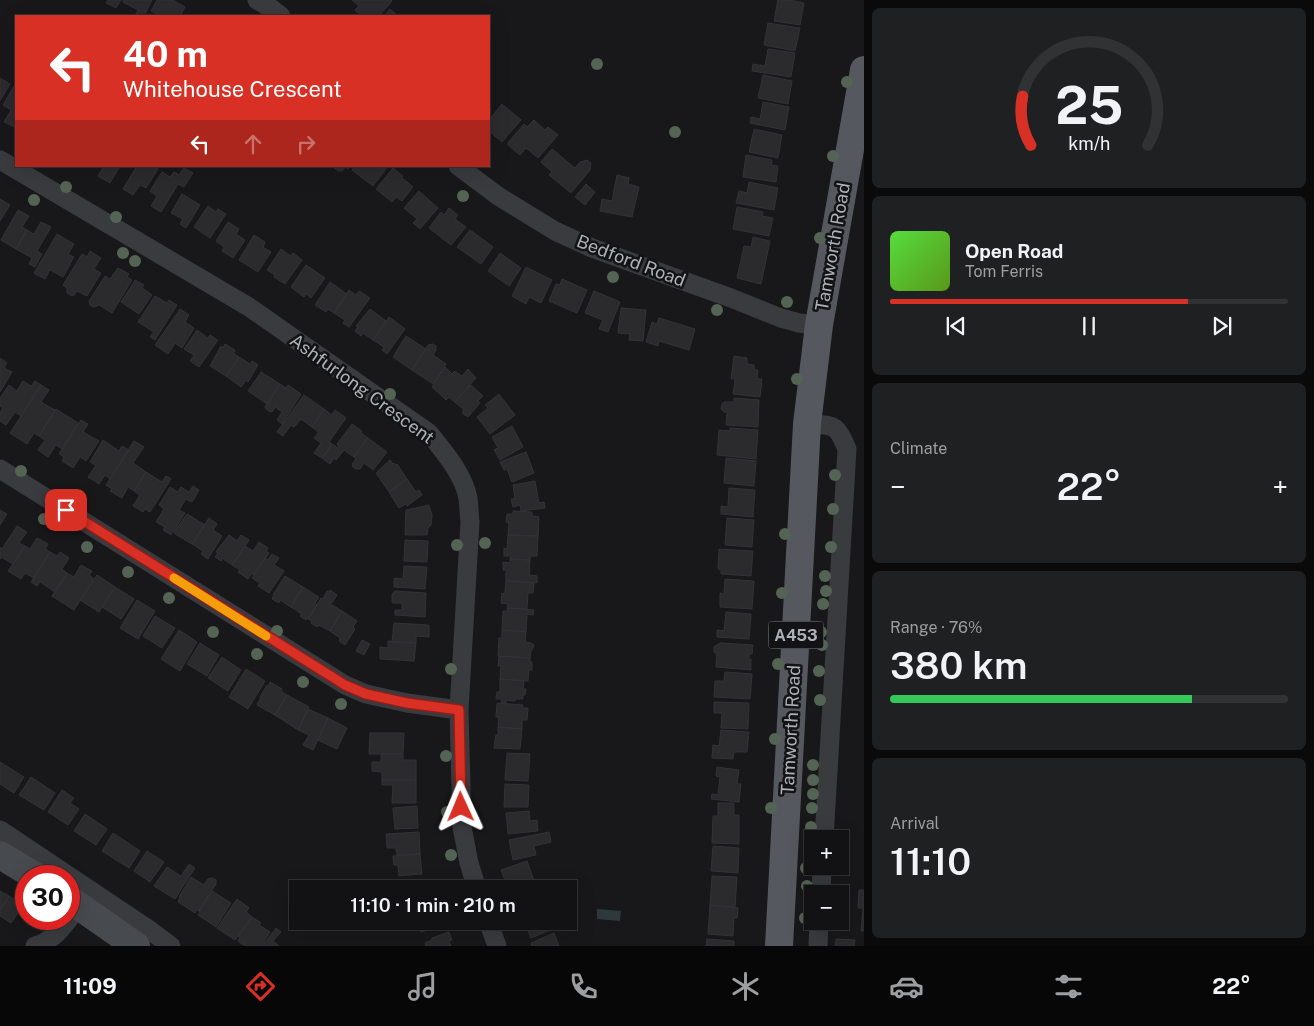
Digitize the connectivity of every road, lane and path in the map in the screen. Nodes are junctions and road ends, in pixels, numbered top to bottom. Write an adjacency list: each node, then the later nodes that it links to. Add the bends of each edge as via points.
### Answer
1 (257, 0): 2 (street)
2 (280, 15)
3 (864, 70): 6 (main road, Tamworth Road / A453)
4 (0, 160): 9 (street, Ashfurlong Crescent, via 248,307 428,433 450,460 468,497 470,522)
5 (459, 167): 6 (street, Bedford Road, via 498,196 555,231 592,248 781,318)
6 (819, 325): 7 (main road, Tamworth Road / A453)
7 (807, 424): 11 (street, via 832,426 840,433 847,449); 22 (main road, Tamworth Road / A453)
8 (0, 469): 9 (street, via 345,685 398,702)
9 (459, 710): 14 (street, Ashfurlong Crescent, via 462,826)
10 (0, 830): 15 (street)
11 (825, 830)
12 (0, 855): 13 (main road)
13 (17, 865)
14 (474, 880)
15 (83, 903): 18 (street, via 56,935); 19 (main road); 20 (street)
16 (491, 930): 21 (street)
17 (819, 930): 23 (street)
18 (35, 946)
19 (136, 946)
20 (171, 946)
21 (497, 946)
22 (779, 946)
23 (818, 946)

